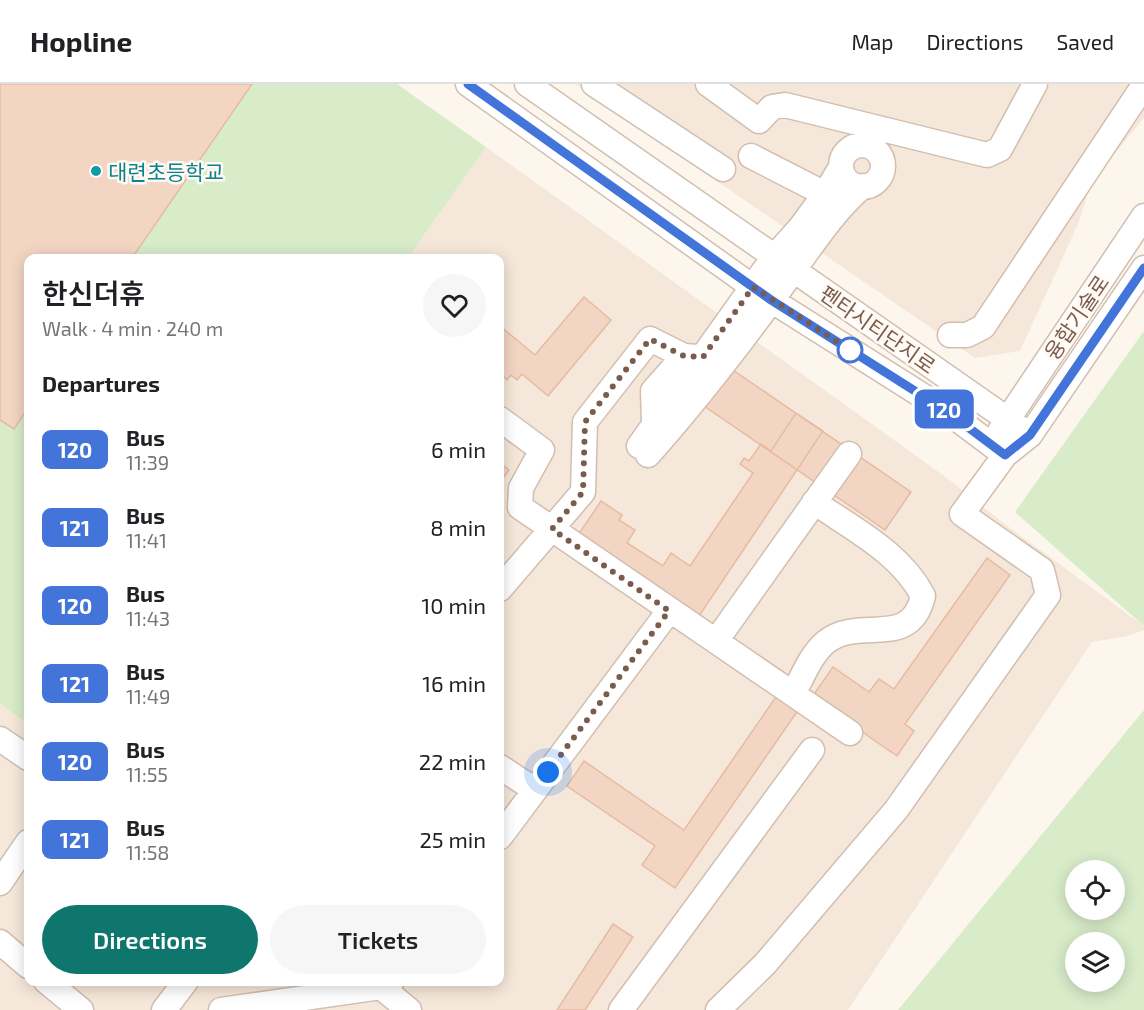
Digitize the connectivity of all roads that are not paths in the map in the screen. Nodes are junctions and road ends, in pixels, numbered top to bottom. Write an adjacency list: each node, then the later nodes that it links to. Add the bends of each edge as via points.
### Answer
1 (468, 84): 16 (street, 펜타시티단지로)
2 (527, 84): 13 (street, 펜타시티단지로)
3 (594, 84): 9 (street)
4 (708, 84): 5 (street, via 759,121 772,107 785,105 987,155 1000,149)
5 (1035, 84)
6 (1144, 85): 17 (street, via 982,327 967,334)
7 (751, 156): 11 (street)
8 (841, 167): 10 (street, via 847,180); 10 (street, via 850,149 864,145 876,150 883,162 881,175); 11 (street)
9 (723, 169)
10 (863, 186): 15 (street, via 846,200)
11 (825, 194): 13 (street)
12 (1144, 216): 19 (street, 융합기술로)
13 (773, 258): 15 (street, 펜타시티단지로); 16 (street)
14 (1144, 268): 21 (street, 융합기술로)
15 (794, 271): 16 (street); 19 (street, 펜타시티단지로)
16 (762, 294): 18 (street); 18 (street, via 694,404 643,451 654,422); 22 (street, 펜타시티단지로, via 945,410)
17 (950, 335)
18 (694, 357): 25 (street, via 650,339 585,422 583,492)
19 (1007, 418): 21 (street, 펜타시티단지로); 22 (street)
20 (504, 422): 25 (street, via 542,450 521,488 520,507)
21 (1030, 435): 22 (street, 융합기술로)
22 (998, 450): 52 (street, via 957,510 1042,570 1048,595 896,810 765,964)
23 (849, 454): 24 (street)
24 (814, 502): 28 (street); 29 (street, via 897,561 923,596 915,616 902,628 853,632 825,642)
25 (552, 529): 26 (street); 27 (street)
26 (504, 584)
27 (669, 611): 28 (street); 35 (street)
28 (716, 641): 29 (street)
29 (793, 694): 30 (street)
30 (850, 733)
31 (0, 739): 33 (street)
32 (812, 750): 51 (street)
33 (24, 755)
34 (504, 770): 35 (street)
35 (535, 790): 36 (street)
36 (504, 832)
37 (24, 848): 38 (street)
38 (0, 883)
39 (0, 942): 40 (street)
40 (24, 963)
41 (52, 986): 47 (street)
42 (182, 986): 48 (street)
43 (290, 986): 46 (street)
44 (375, 986): 46 (street)
45 (389, 986): 50 (street)
46 (306, 998): 49 (street)
47 (81, 1010)
48 (164, 1010)
49 (221, 1010)
50 (409, 1010)
51 (621, 1010)
52 (718, 1010)

